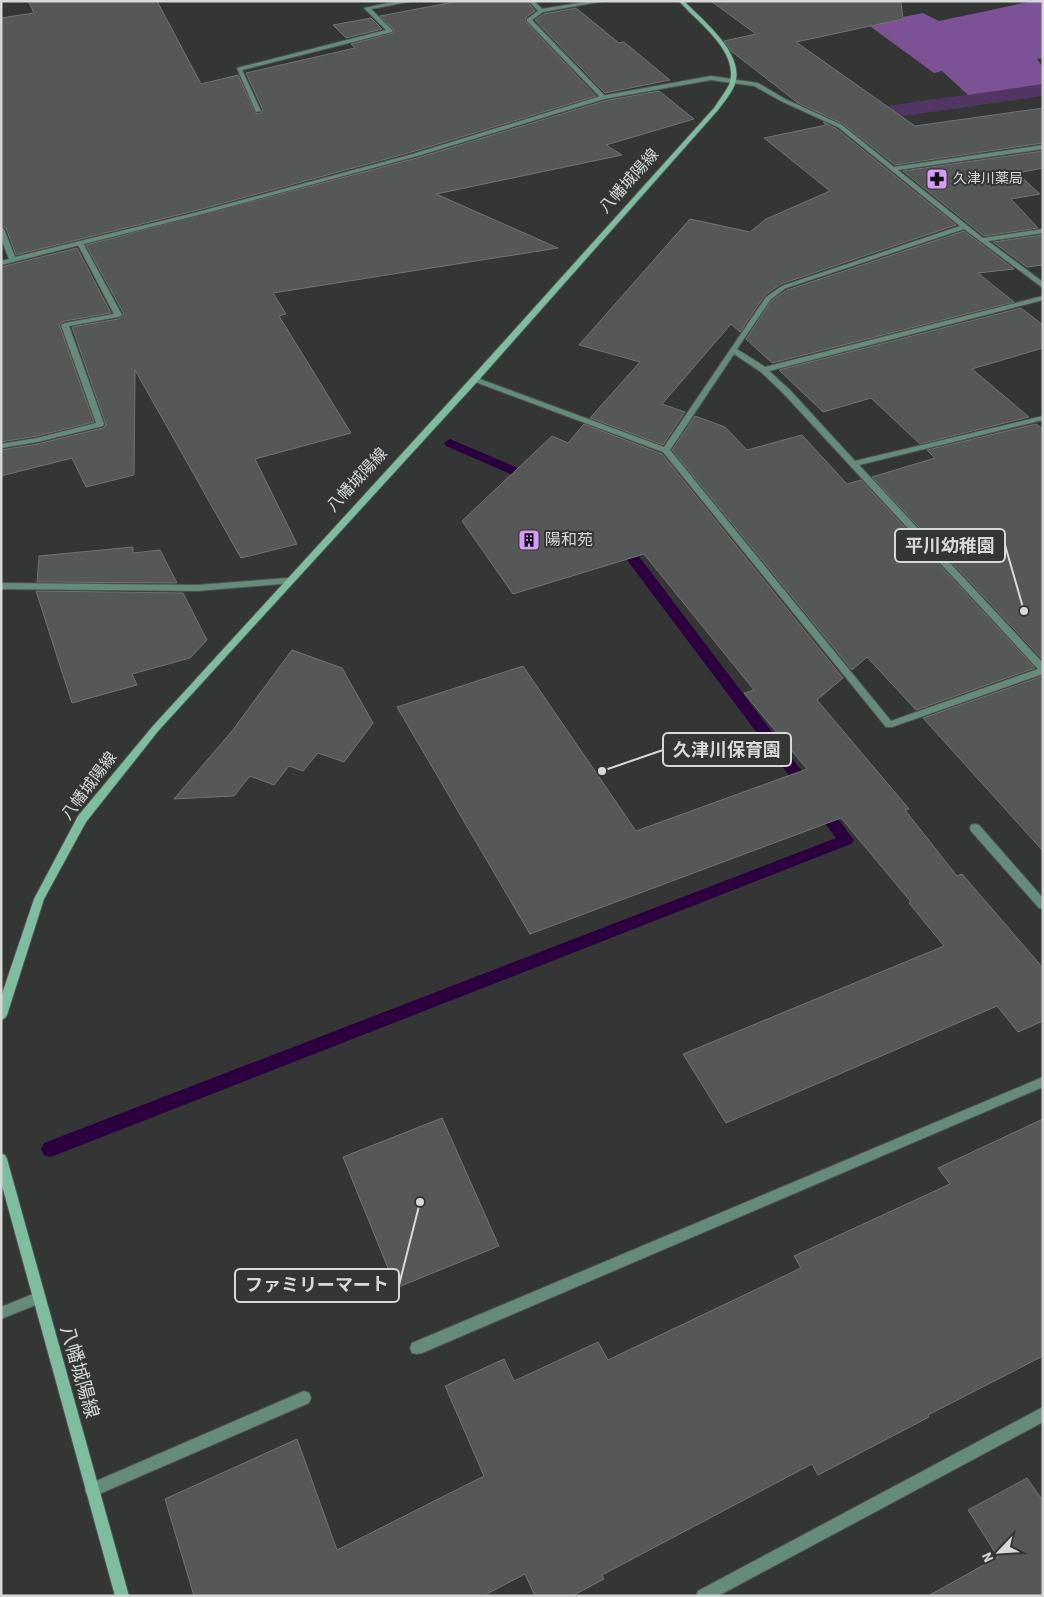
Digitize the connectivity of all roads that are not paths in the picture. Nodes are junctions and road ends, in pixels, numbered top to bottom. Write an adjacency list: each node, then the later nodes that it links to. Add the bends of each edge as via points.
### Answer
1 (411, 1): 8 (street, via 367,8 390,31 239,68)
2 (531, 1): 5 (street)
3 (602, 1): 5 (street)
4 (681, 1): 6 (main road, via 719,40 733,65)
5 (541, 11): 7 (street, via 529,20)
6 (733, 81): 7 (street, via 712,78); 10 (street, via 756,84 782,100 840,126); 22 (main road, 八幡城陽線, via 716,110)
7 (603, 97): 15 (street, via 414,155)
8 (258, 111)
9 (1043, 147): 10 (street)
10 (893, 169): 11 (street)
11 (965, 227): 14 (street); 20 (street, via 784,287 768,298)
12 (1, 229): 16 (street)
13 (1043, 231): 14 (street)
14 (982, 240): 18 (street)
15 (80, 243): 16 (street); 24 (street, via 118,315 65,325 100,424)
16 (13, 260): 17 (street)
17 (1, 264)
18 (1043, 286)
19 (1043, 298): 21 (street)
20 (734, 350): 21 (street); 25 (street)
21 (764, 370): 26 (street)
22 (474, 380): 25 (street); 27 (main road, 八幡城陽線)
23 (1043, 418): 26 (street)
24 (1, 446)
25 (666, 450): 29 (street, via 889,725)
26 (853, 464): 29 (street)
27 (288, 581): 28 (street, via 197,588); 32 (main road, 八幡城陽線, via 156,728 82,820 39,899)
28 (1, 586)
29 (1043, 670)
30 (975, 828): 31 (street)
31 (1043, 904)
32 (1, 1015)
33 (1043, 1082): 37 (street)
34 (1, 1159): 35 (main road, 八幡城陽線)
35 (38, 1298): 36 (street); 40 (main road, 八幡城陽線)
36 (1, 1313)
37 (417, 1348)
38 (304, 1398): 40 (street)
39 (1043, 1414): 42 (street)
40 (92, 1490): 41 (main road, 八幡城陽線)
41 (122, 1596)
42 (703, 1596)

